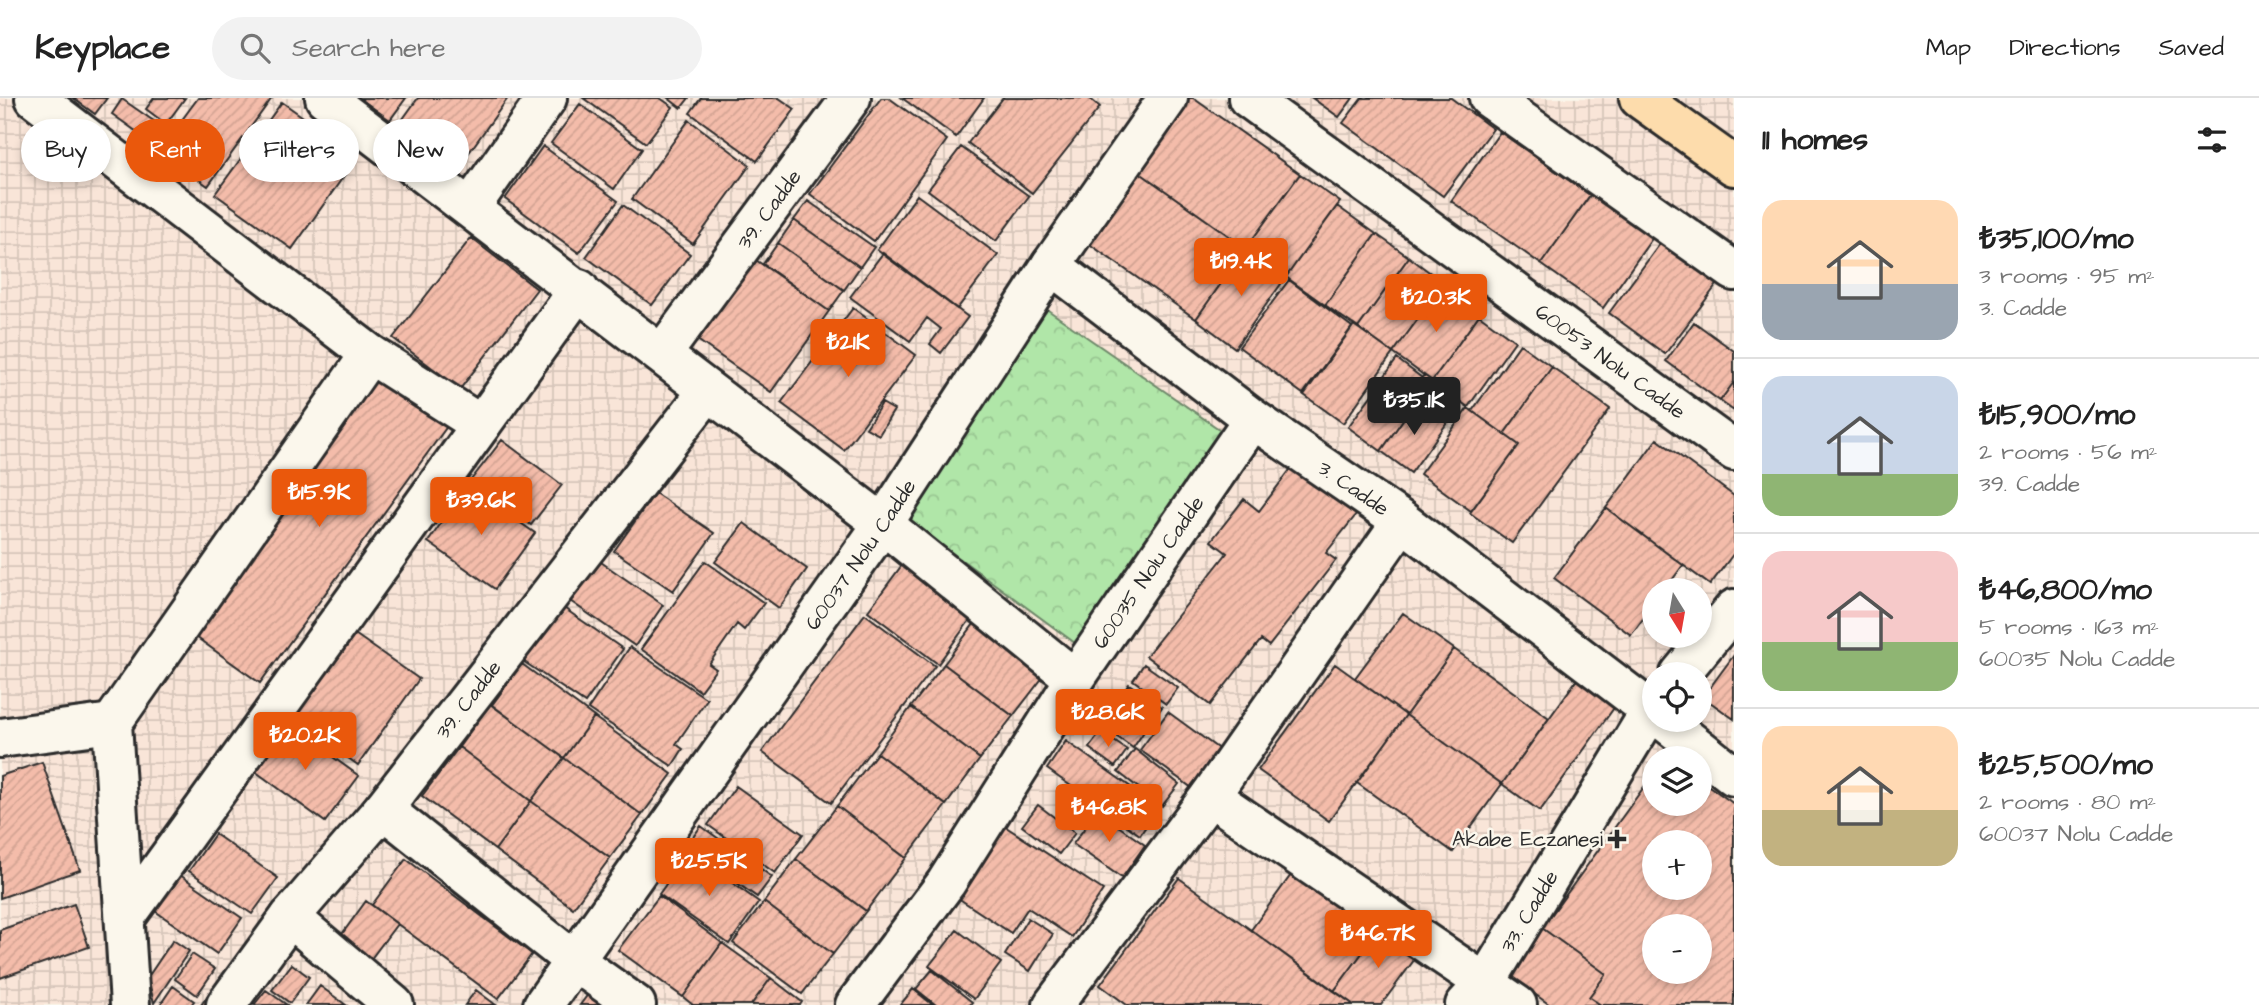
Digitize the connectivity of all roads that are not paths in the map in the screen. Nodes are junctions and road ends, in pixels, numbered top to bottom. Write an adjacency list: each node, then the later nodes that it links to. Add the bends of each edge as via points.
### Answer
1 (35, 98): 14 (street)
2 (325, 98): 10 (street)
3 (547, 98): 10 (street)
4 (851, 98): 15 (street, 39. Cadde)
5 (1168, 98): 11 (street, 60037 Nolu Cadde)
6 (1248, 98): 19 (street, 60053 Nolu Cadde)
7 (1489, 98): 12 (street)
8 (1639, 98): 9 (main road)
9 (1734, 166)
10 (470, 208): 13 (street)
11 (1051, 265): 17 (street, 3. Cadde); 21 (street, 60037 Nolu Cadde)
12 (1734, 271)
13 (579, 289): 15 (street); 18 (street)
14 (370, 354): 18 (street); 26 (street)
15 (662, 354): 16 (street)
16 (708, 391): 21 (street); 32 (street, 39. Cadde)
17 (1253, 419): 20 (street, 3. Cadde); 24 (street, 60035 Nolu Cadde)
18 (481, 425): 34 (street)
19 (1734, 451)
20 (1402, 521): 25 (street, 3. Cadde); 31 (street)
21 (883, 524): 24 (street); 35 (street, 60037 Nolu Cadde)
22 (1734, 609): 23 (street)
23 (1690, 662)
24 (1074, 679): 42 (street, 60035 Nolu Cadde, via 946,883)
25 (1642, 702)
26 (112, 723): 29 (street); 34 (street)
27 (1642, 732): 36 (street, 33. Cadde)
28 (1680, 732): 30 (street, 3. Cadde)
29 (0, 738)
30 (1734, 776)
31 (1210, 796): 36 (street); 43 (street)
32 (383, 809): 33 (street, 39. Cadde); 35 (street)
33 (290, 917): 38 (street, 39. Cadde); 39 (street)
34 (125, 918): 37 (street)
35 (573, 960): 40 (street, 60037 Nolu Cadde); 41 (street)
36 (1475, 993): 44 (street)
37 (130, 1005)
38 (226, 1005)
39 (394, 1005)
40 (542, 1005)
41 (636, 1005)
42 (856, 1005)
43 (1053, 1005)
44 (1517, 1005)

